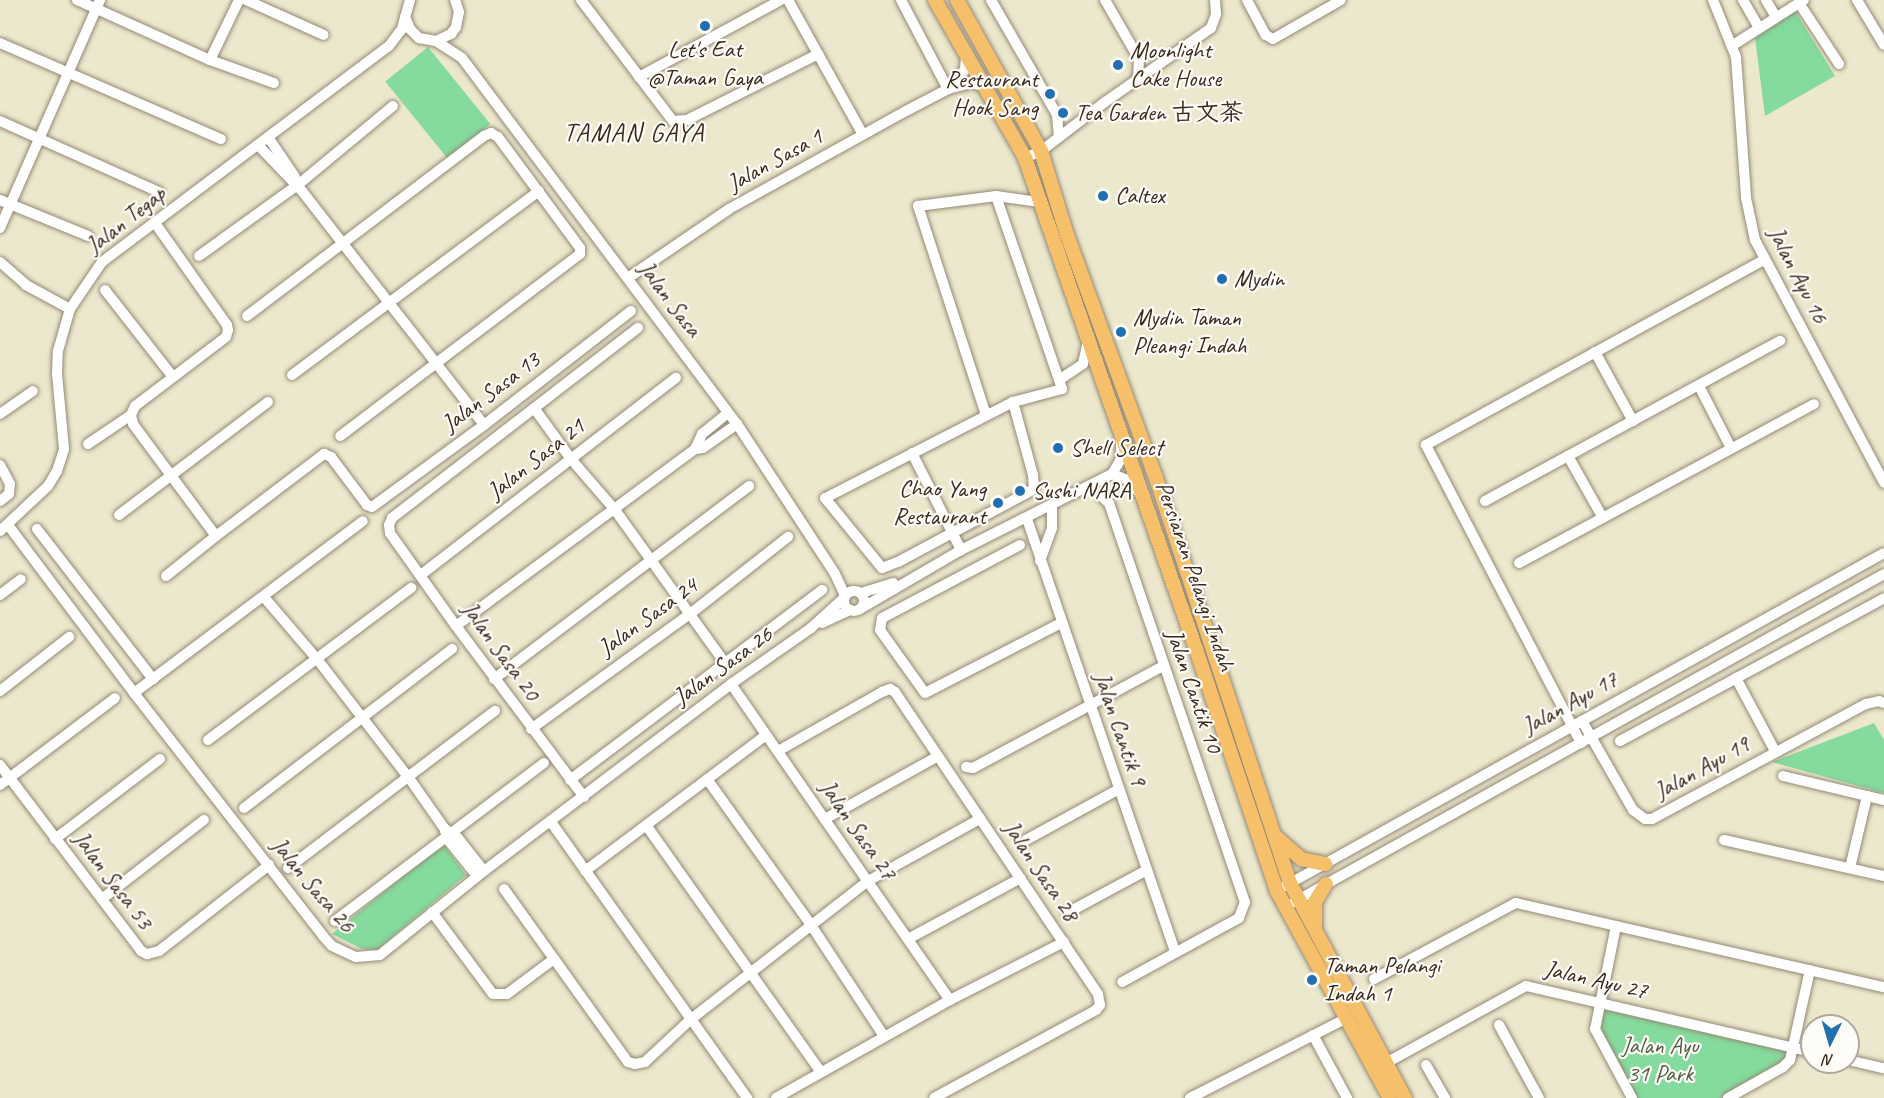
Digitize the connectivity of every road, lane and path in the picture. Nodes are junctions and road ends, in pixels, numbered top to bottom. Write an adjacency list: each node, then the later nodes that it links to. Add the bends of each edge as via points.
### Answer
1 (77, 0): 23 (street)
2 (239, 0): 41 (street)
3 (246, 0): 30 (street)
4 (455, 0): 24 (street)
5 (464, 0): 24 (street)
6 (581, 0): 46 (street)
7 (780, 0): 46 (street)
8 (788, 0): 37 (street)
9 (901, 0): 50 (street)
10 (935, 0): 38 (main road, Persiaran Pelangi Indah)
11 (957, 0): 61 (main road, Persiaran Pelangi Indah)
12 (991, 0): 52 (street)
13 (1104, 0): 40 (street)
14 (1215, 0): 43 (street, via 1211,28)
15 (1247, 0): 16 (street, via 1266,35 1273,39)
16 (1341, 0)
17 (1713, 0): 27 (street, Jalan Ayu 16)
18 (1743, 0): 29 (street)
19 (1766, 0): 26 (street)
20 (1857, 0): 35 (street)
21 (408, 1): 25 (street, Jalan Tegap)
22 (1802, 2): 26 (street); 42 (street)
23 (98, 4): 41 (street); 45 (street)
24 (459, 12): 28 (street)
25 (405, 17): 31 (street); 36 (street, Jalan Tegap, via 402,29)
26 (1776, 17): 29 (street)
27 (1723, 21): 29 (street, via 1732,30); 34 (street, Jalan Ayu 16)
28 (456, 27): 32 (street); 39 (street, Jalan Sasa, via 455,38)
29 (1755, 31): 34 (street); 44 (street, via 1743,46)
30 (324, 35)
31 (419, 38): 32 (street); 36 (street, Jalan Tegap)
32 (436, 41): 39 (street, Jalan Sasa)
33 (0, 43): 45 (street)
34 (1733, 45): 44 (street, Jalan Ayu 16)
35 (1884, 45)
36 (389, 46): 56 (street, Jalan Tegap)
37 (818, 54): 46 (street, via 677,122 668,117); 55 (street)
38 (966, 55): 49 (main road, Persiaran Pelangi Indah); 50 (street, Jalan Sasa 1, via 965,69)
39 (462, 58): 76 (street, Jalan Sasa)
40 (1139, 59): 43 (street); 47 (street)
41 (210, 60): 48 (street)
42 (1839, 64)
43 (1154, 66): 47 (street)
44 (1738, 68): 74 (street, Jalan Ayu 16, via 1748,215)
45 (67, 74): 58 (street); 59 (street)
46 (639, 77)
47 (1138, 78): 54 (street)
48 (274, 83)
49 (983, 86): 50 (street, Jalan Sasa 1, via 970,83); 62 (main road, Persiaran Pelangi Indah)
50 (948, 89): 55 (street, Jalan Sasa 1)
51 (393, 106): 63 (street)
52 (1057, 115): 54 (street); 57 (street)
53 (0, 121): 58 (street)
54 (1075, 124): 57 (street)
55 (863, 135): 76 (street, Jalan Sasa 1, via 729,209)
56 (268, 137): 60 (street, Jalan Tegap); 63 (street)
57 (1059, 137): 61 (street)
58 (39, 139): 65 (street); 68 (street)
59 (221, 139)
60 (258, 145): 63 (street); 69 (street, Jalan Tegap)
61 (1041, 151): 62 (street); 201 (main road, Persiaran Pelangi Indah, via 1067,235 1155,475)
62 (1025, 158): 67 (main road, Persiaran Pelangi Indah)
63 (300, 187): 72 (street); 73 (street)
64 (539, 191): 72 (street, via 498,136 491,133); 78 (street); 86 (street, via 580,248 580,254)
65 (159, 192)
66 (996, 196): 67 (street); 90 (street); 100 (street, via 918,206)
67 (1040, 199): 83 (main road, Persiaran Pelangi Indah)
68 (5, 202): 70 (street); 71 (street)
69 (155, 223): 79 (street, Jalan Tegap, via 102,262); 88 (street, via 227,325 226,337)
70 (0, 228)
71 (88, 236)
72 (343, 244): 78 (street); 81 (street)
73 (199, 256)
74 (1764, 260): 85 (street); 115 (street, Jalan Ayu 16)
75 (0, 262): 79 (street, via 26,285)
76 (628, 278): 97 (street, Jalan Sasa)
77 (105, 290): 88 (street)
78 (387, 303): 86 (street); 87 (street)
79 (70, 309): 127 (street, Jalan Tegap, via 58,351 57,374 64,449 48,486)
80 (631, 311): 103 (street, Jalan Sasa 13)
81 (247, 316)
82 (639, 328): 96 (street)
83 (1088, 339): 90 (street, via 1083,364); 104 (main road, Persiaran Pelangi Indah)
84 (1780, 341): 91 (street)
85 (1595, 352): 101 (street); 170 (street, via 1426,445)
86 (435, 365): 103 (street); 105 (street)
87 (292, 375)
88 (173, 377): 99 (street, via 135,406)
89 (676, 378): 111 (street, Jalan Sasa 21)
90 (1060, 385): 94 (street)
91 (1699, 386): 101 (street); 107 (street)
92 (33, 391): 98 (street)
93 (268, 402): 114 (street)
94 (1013, 402): 100 (street); 129 (street, via 1034,489)
95 (1814, 404): 107 (street)
96 (534, 408): 111 (street); 138 (street, Jalan Sasa 20, via 392,518 390,533)
97 (728, 412): 102 (street, Jalan Sasa); 108 (street, via 702,434)
98 (0, 414)
99 (131, 415): 106 (street); 114 (street, via 133,424)
100 (986, 415): 109 (street)
101 (1633, 421): 110 (street)
102 (737, 424): 108 (street); 145 (street, Jalan Sasa)
103 (484, 425): 130 (street, Jalan Sasa 13, via 376,504 367,505 331,457 321,455)
104 (1121, 434): 113 (street, via 1121,459); 120 (main road, Persiaran Pelangi Indah)
105 (340, 436)
106 (88, 444)
107 (1731, 448): 124 (street)
108 (695, 450): 122 (street)
109 (912, 453): 129 (street); 129 (street, via 825,498 882,567)
110 (1568, 456): 119 (street); 124 (street)
111 (571, 459): 122 (street); 138 (street, Jalan Sasa 21)
112 (0, 465): 118 (street, via 10,484 9,494)
113 (1112, 474): 120 (street, via 1128,480); 121 (street)
114 (172, 476): 123 (street); 130 (street)
115 (1884, 483)
116 (749, 486): 136 (street)
117 (1102, 496): 158 (street, Jalan Cantik 10, via 1109,503)
118 (0, 501)
119 (1485, 501)
120 (1146, 502): 218 (main road, Persiaran Pelangi Indah)
121 (1052, 505): 125 (street); 135 (street, via 1052,528)
122 (615, 510): 136 (street); 152 (street)
123 (119, 515)
124 (1603, 518): 137 (street)
125 (1027, 519): 133 (street); 135 (street, Jalan Cantik 9)
126 (363, 521): 147 (street)
127 (4, 528): 164 (street, Jalan Sasa 26)
128 (37, 529): 160 (street)
129 (951, 534): 133 (street)
130 (216, 536): 140 (street)
131 (788, 537): 150 (street, Jalan Sasa 24)
132 (1020, 545): 151 (street, via 882,618 880,630 920,690 930,692)
133 (961, 550): 142 (street)
134 (1884, 553): 170 (street, Jalan Ayu 17)
135 (1040, 561): 151 (street, Jalan Cantik 9)
136 (651, 563): 150 (street); 161 (street)
137 (1518, 563)
138 (422, 574): 152 (street, Jalan Sasa 20)
139 (1884, 574): 173 (street, Jalan Ayu 17)
140 (166, 576)
141 (21, 579): 146 (street)
142 (909, 579): 145 (street); 149 (street, Jalan Sasa 26)
143 (411, 588): 156 (street)
144 (822, 590): 157 (street)
145 (851, 594): 149 (street, via 845,605); 149 (street, via 864,603); 153 (street, Jalan Sasa 26)
146 (0, 595)
147 (264, 597): 156 (street); 160 (street)
148 (1884, 598): 159 (street)
149 (855, 609): 153 (street, Jalan Sasa 26)
150 (690, 614): 157 (street); 171 (street, Jalan Sasa 24)
151 (1061, 623): 167 (street, Jalan Cantik 9)
152 (456, 626): 161 (street, Jalan Sasa 20)
153 (811, 628): 162 (street, Jalan Sasa 26)
154 (69, 637): 163 (street)
155 (452, 649): 169 (street)
156 (317, 658): 169 (street); 174 (street)
157 (724, 663): 188 (street)
158 (1163, 666): 167 (street); 230 (street, Jalan Cantik 10, via 1245,902 1239,918)
159 (1736, 678): 175 (street); 178 (street)
160 (153, 679): 164 (street)
161 (494, 679): 171 (street, Jalan Sasa 20)
162 (731, 684): 172 (street, Jalan Sasa 27); 192 (street, Jalan Sasa 26)
163 (0, 691)
164 (134, 693): 206 (street, Jalan Sasa 26)
165 (115, 698): 185 (street)
166 (1884, 703): 178 (street, Jalan Ayu 19, via 1866,704)
167 (1090, 704): 183 (street, via 973,768); 190 (street, Jalan Cantik 9)
168 (495, 711): 186 (street)
169 (360, 717): 186 (street); 194 (street)
170 (1577, 723): 173 (street, Jalan Ayu 19); 176 (street); 205 (street, Jalan Ayu 17)
171 (531, 729): 188 (street, Jalan Sasa 20)
172 (766, 735): 177 (street, Jalan Sasa 27); 187 (street)
173 (1592, 736): 176 (street, Jalan Ayu 17); 178 (street, Jalan Ayu 19, via 1633,810 1645,819 1652,819)
174 (208, 740)
175 (1620, 741)
176 (1581, 742): 216 (street, Jalan Ayu 17)
177 (778, 751): 179 (street, Jalan Sasa 28, via 890,689); 195 (street, Jalan Sasa 27)
178 (1775, 751)
179 (938, 756): 195 (street); 196 (street, Jalan Sasa 28)
180 (160, 759): 202 (street)
181 (544, 763): 200 (street)
182 (0, 765): 185 (street, Jalan Sasa 53)
183 (966, 767)
184 (1783, 776): 191 (street)
185 (10, 778): 189 (street); 202 (street, Jalan Sasa 53)
186 (409, 778): 200 (street); 207 (street)
187 (707, 779): 199 (street); 225 (street)
188 (570, 780): 192 (street, Jalan Sasa 20)
189 (0, 785)
190 (1119, 789): 203 (street); 210 (street, Jalan Cantik 9)
191 (1867, 796): 193 (street); 208 (street)
192 (584, 797): 198 (street, Jalan Sasa 26)
193 (1884, 800)
194 (244, 808)
195 (825, 819): 214 (street, Jalan Sasa 27)
196 (981, 819): 213 (street, Jalan Sasa 28); 214 (street)
197 (204, 820): 219 (street)
198 (551, 822): 209 (street); 211 (street, Jalan Sasa 26)
199 (646, 825): 209 (street); 233 (street)
200 (447, 832): 211 (street, via 458,838); 224 (street)
201 (1275, 836): 205 (main road, via 1301,859); 215 (main road, Persiaran Pelangi Indah)
202 (55, 838): 219 (street, Jalan Sasa 53)
203 (1026, 840)
204 (1724, 840): 208 (street)
205 (1325, 864): 215 (street, Jalan Ayu 17)
206 (269, 866): 219 (street, Jalan Sasa 53, via 151,954 141,951); 222 (street, Jalan Sasa 26, via 332,946 347,955 380,955)
207 (288, 868)
208 (1850, 868): 212 (street)
209 (585, 871): 241 (street)
210 (1145, 871): 223 (street); 230 (street, Jalan Cantik 9)
211 (481, 873): 222 (street, Jalan Sasa 26)
212 (1884, 876)
213 (1021, 878): 228 (street); 229 (street, Jalan Sasa 28)
214 (868, 881): 225 (street); 228 (street, Jalan Sasa 27)
215 (1290, 883): 218 (street, Jalan Ayu 17); 220 (main road, Persiaran Pelangi Indah)
216 (1326, 884): 220 (street, Jalan Ayu 17); 227 (main road, via 1315,902)
217 (504, 889): 231 (street)
218 (1277, 891): 221 (main road, Persiaran Pelangi Indah)
219 (102, 899)
220 (1298, 900): 221 (street, Jalan Ayu 17); 227 (main road, Persiaran Pelangi Indah)
221 (1285, 907): 240 (main road, Persiaran Pelangi Indah)
222 (432, 912): 231 (street, via 493,994 507,994)
223 (1067, 913)
224 (335, 921)
225 (811, 925): 233 (street); 244 (street)
226 (1616, 926): 232 (street); 234 (street, via 1516,903); 238 (street)
227 (1315, 929): 239 (main road, Persiaran Pelangi Indah)
228 (908, 939): 237 (street, Jalan Sasa 27)
229 (1064, 942): 237 (street, Jalan Sasa 28); 255 (street, via 1098,994 1100,1005 1096,1010)
230 (1175, 952): 235 (street)
231 (554, 959): 241 (street, via 628,1062 645,1062)
232 (1810, 970): 236 (street); 245 (street)
233 (751, 972): 241 (street); 251 (street)
234 (1374, 979)
235 (1122, 982)
236 (1884, 987)
237 (950, 1000): 244 (street, Jalan Sasa 28)
238 (1600, 1002): 245 (street, Jalan Ayu 27); 247 (street, Jalan Ayu 27, via 1526,986); 262 (street, via 1595,1029)
239 (1356, 1003): 240 (main road, via 1353,1015); 247 (main road, Persiaran Pelangi Indah)
240 (1347, 1018): 243 (street); 258 (main road, Persiaran Pelangi Indah)
241 (690, 1020): 253 (street)
242 (1499, 1024): 261 (street)
243 (1313, 1035): 252 (street); 257 (street)
244 (884, 1036): 251 (street, Jalan Sasa 28)
245 (1793, 1048): 246 (street, Jalan Ayu 27); 263 (street, via 1783,1067)
246 (1800, 1049)
247 (1386, 1063): 259 (main road, Persiaran Pelangi Indah)
248 (1860, 1063): 250 (street)
249 (1426, 1065): 260 (street)
250 (1884, 1068)
251 (821, 1072): 254 (street, Jalan Sasa 28)
252 (1206, 1094): 256 (street)
253 (747, 1098)
254 (776, 1098)
255 (934, 1098)
256 (1190, 1098)
257 (1347, 1098)
258 (1390, 1098)
259 (1405, 1098)
260 (1444, 1098)
261 (1539, 1098)
262 (1632, 1098)
263 (1728, 1098)

